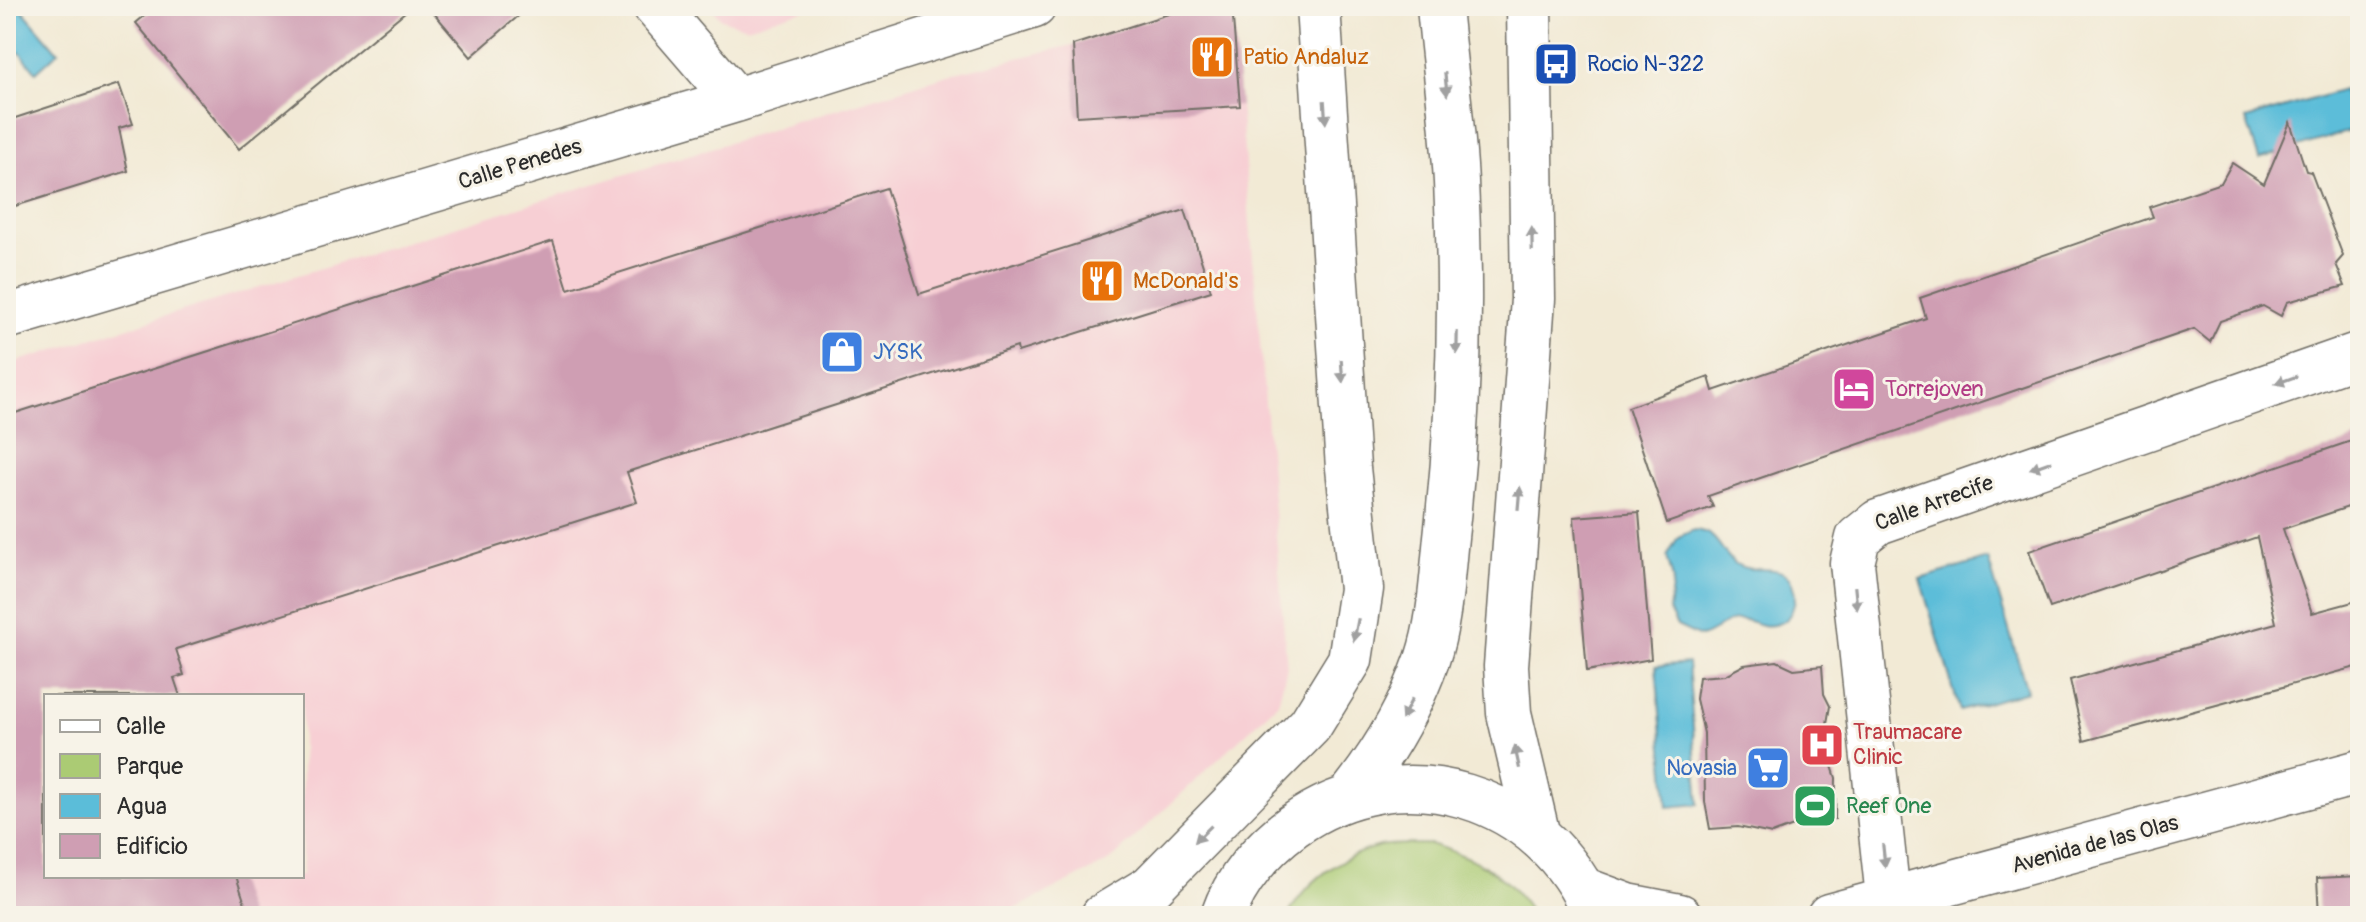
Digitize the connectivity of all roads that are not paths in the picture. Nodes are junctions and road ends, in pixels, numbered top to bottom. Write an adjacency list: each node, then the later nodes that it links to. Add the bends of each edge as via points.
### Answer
1 (655, 6): 6 (main road)
2 (1034, 6): 6 (main road, Calle Penedes)
3 (1318, 6): 15 (main road, one-way to 15, via 1348,468 1361,589 1350,660 1310,725 1151,887)
4 (1439, 6): 10 (main road, one-way to 10, via 1456,181 1457,333 1440,592 1428,656 1408,707 1381,758)
5 (1529, 6): 11 (main road, one-way to 5, via 1509,713 1506,666 1533,299)
6 (736, 100): 7 (main road, Calle Penedes)
7 (6, 317)
8 (2360, 354): 13 (main road, Calle Arrecife, one-way to 13, via 1866,528 1853,549 1852,563)
9 (2360, 772): 13 (main road, Avenida de las Olas)
10 (1350, 796): 11 (main road, via 1415,788 1467,796); 14 (main road, via 1310,814 1275,840 1246,872)
11 (1537, 832): 12 (main road, via 1564,860)
12 (1590, 903): 16 (main road)
13 (1890, 908): 17 (main road, Avenida de las Olas)
14 (1222, 914)
15 (1103, 916)
16 (1680, 916)
17 (1829, 916)

